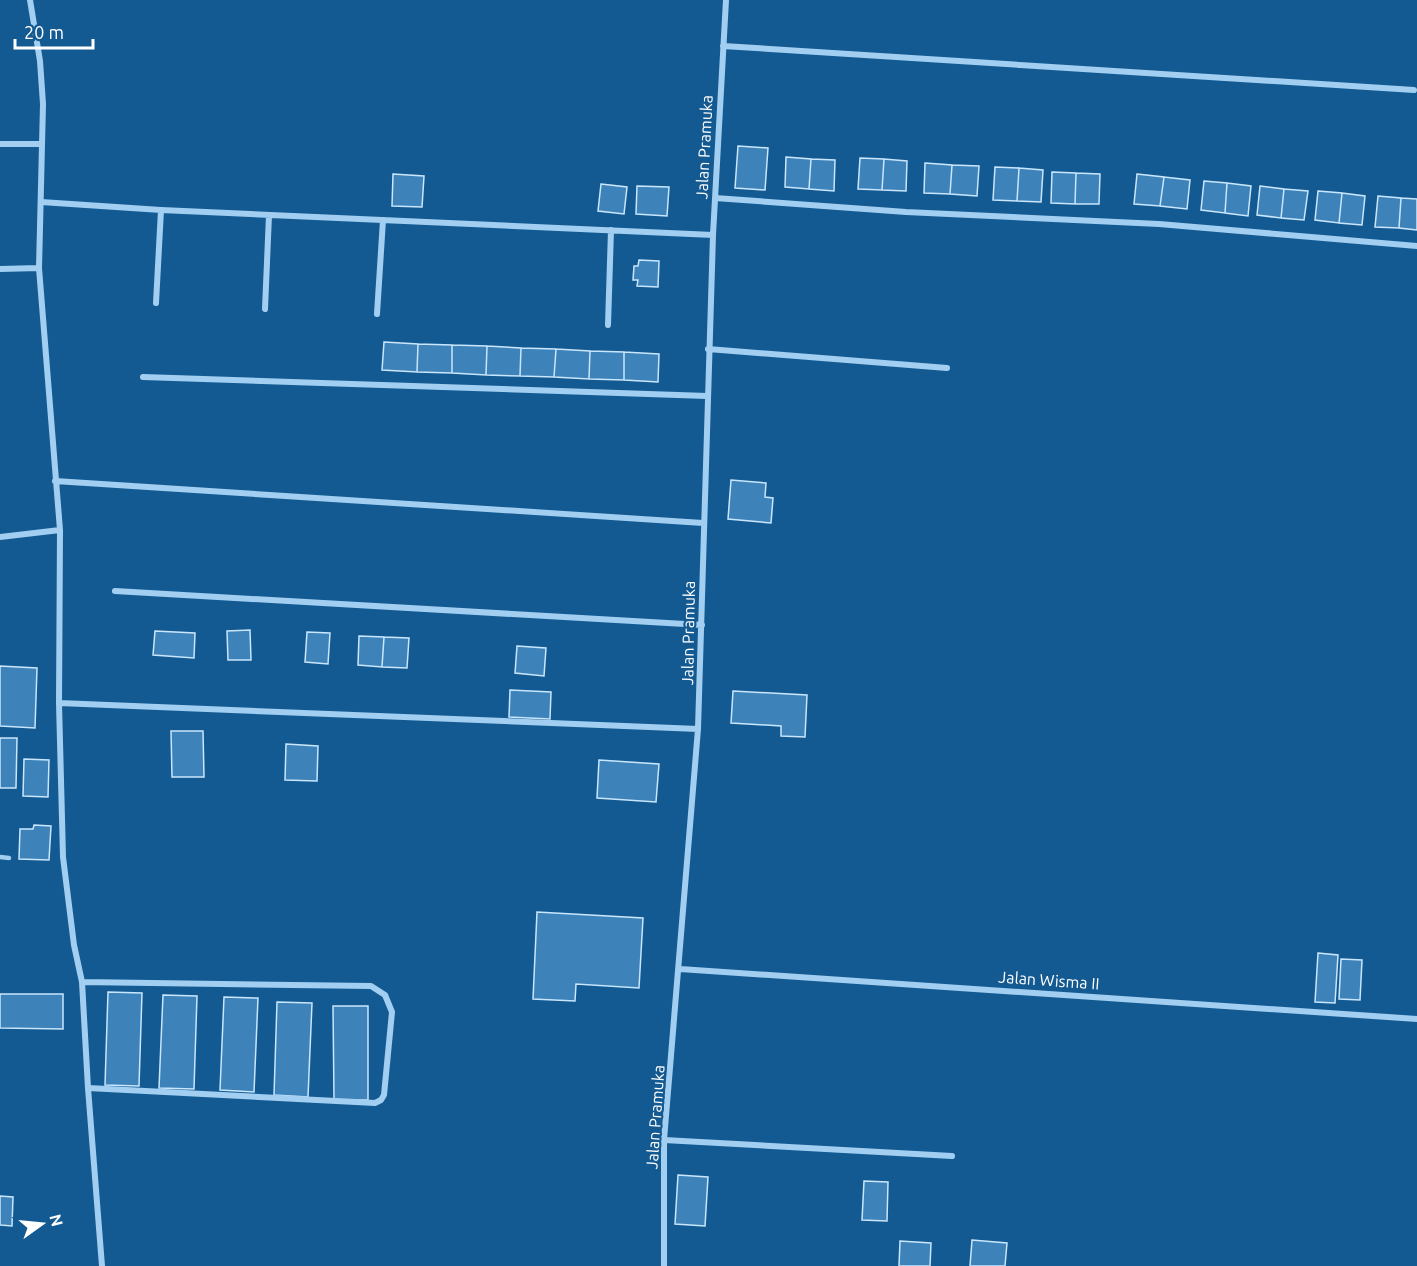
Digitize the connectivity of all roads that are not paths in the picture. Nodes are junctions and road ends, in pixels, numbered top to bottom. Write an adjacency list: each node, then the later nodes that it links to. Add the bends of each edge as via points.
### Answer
1 (30, 0): 6 (street, via 40,61)
2 (726, 0): 3 (street, Jalan Pramuka)
3 (723, 46): 4 (street); 7 (street, Jalan Pramuka)
4 (1414, 90)
5 (0, 144): 6 (street)
6 (42, 144): 8 (street)
7 (714, 198): 13 (street, Jalan Pramuka); 14 (street, via 1159,224)
8 (41, 202): 9 (street); 15 (street)
9 (161, 210): 10 (street); 17 (street)
10 (269, 215): 11 (street); 18 (street)
11 (384, 220): 12 (street); 19 (street)
12 (610, 230): 13 (street); 20 (street)
13 (712, 235): 21 (street, Jalan Pramuka)
14 (1417, 246)
15 (39, 268): 16 (street); 25 (street)
16 (0, 269)
17 (156, 303)
18 (265, 309)
19 (377, 314)
20 (608, 326)
21 (708, 349): 22 (street); 24 (street, Jalan Pramuka)
22 (947, 368)
23 (143, 377): 24 (street)
24 (707, 396): 26 (street, Jalan Pramuka)
25 (55, 481): 26 (street); 27 (street)
26 (703, 523): 30 (street, Jalan Pramuka)
27 (60, 530): 28 (street); 31 (street)
28 (0, 537)
29 (115, 591): 30 (street)
30 (702, 625): 32 (street, Jalan Pramuka)
31 (59, 703): 32 (street); 36 (street, via 63,857)
32 (698, 729): 35 (street, Jalan Pramuka)
33 (0, 857): 34 (lane)
34 (9, 858)
35 (680, 969): 37 (street, Jalan Wisma II); 39 (street, Jalan Pramuka)
36 (82, 981): 38 (street); 38 (street, via 371,986 385,995 392,1011 384,1095 375,1103)
37 (1417, 1018)
38 (88, 1088): 41 (street)
39 (664, 1140): 40 (street); 42 (street, Jalan Pramuka)
40 (952, 1156)
41 (102, 1266)
42 (664, 1266)

